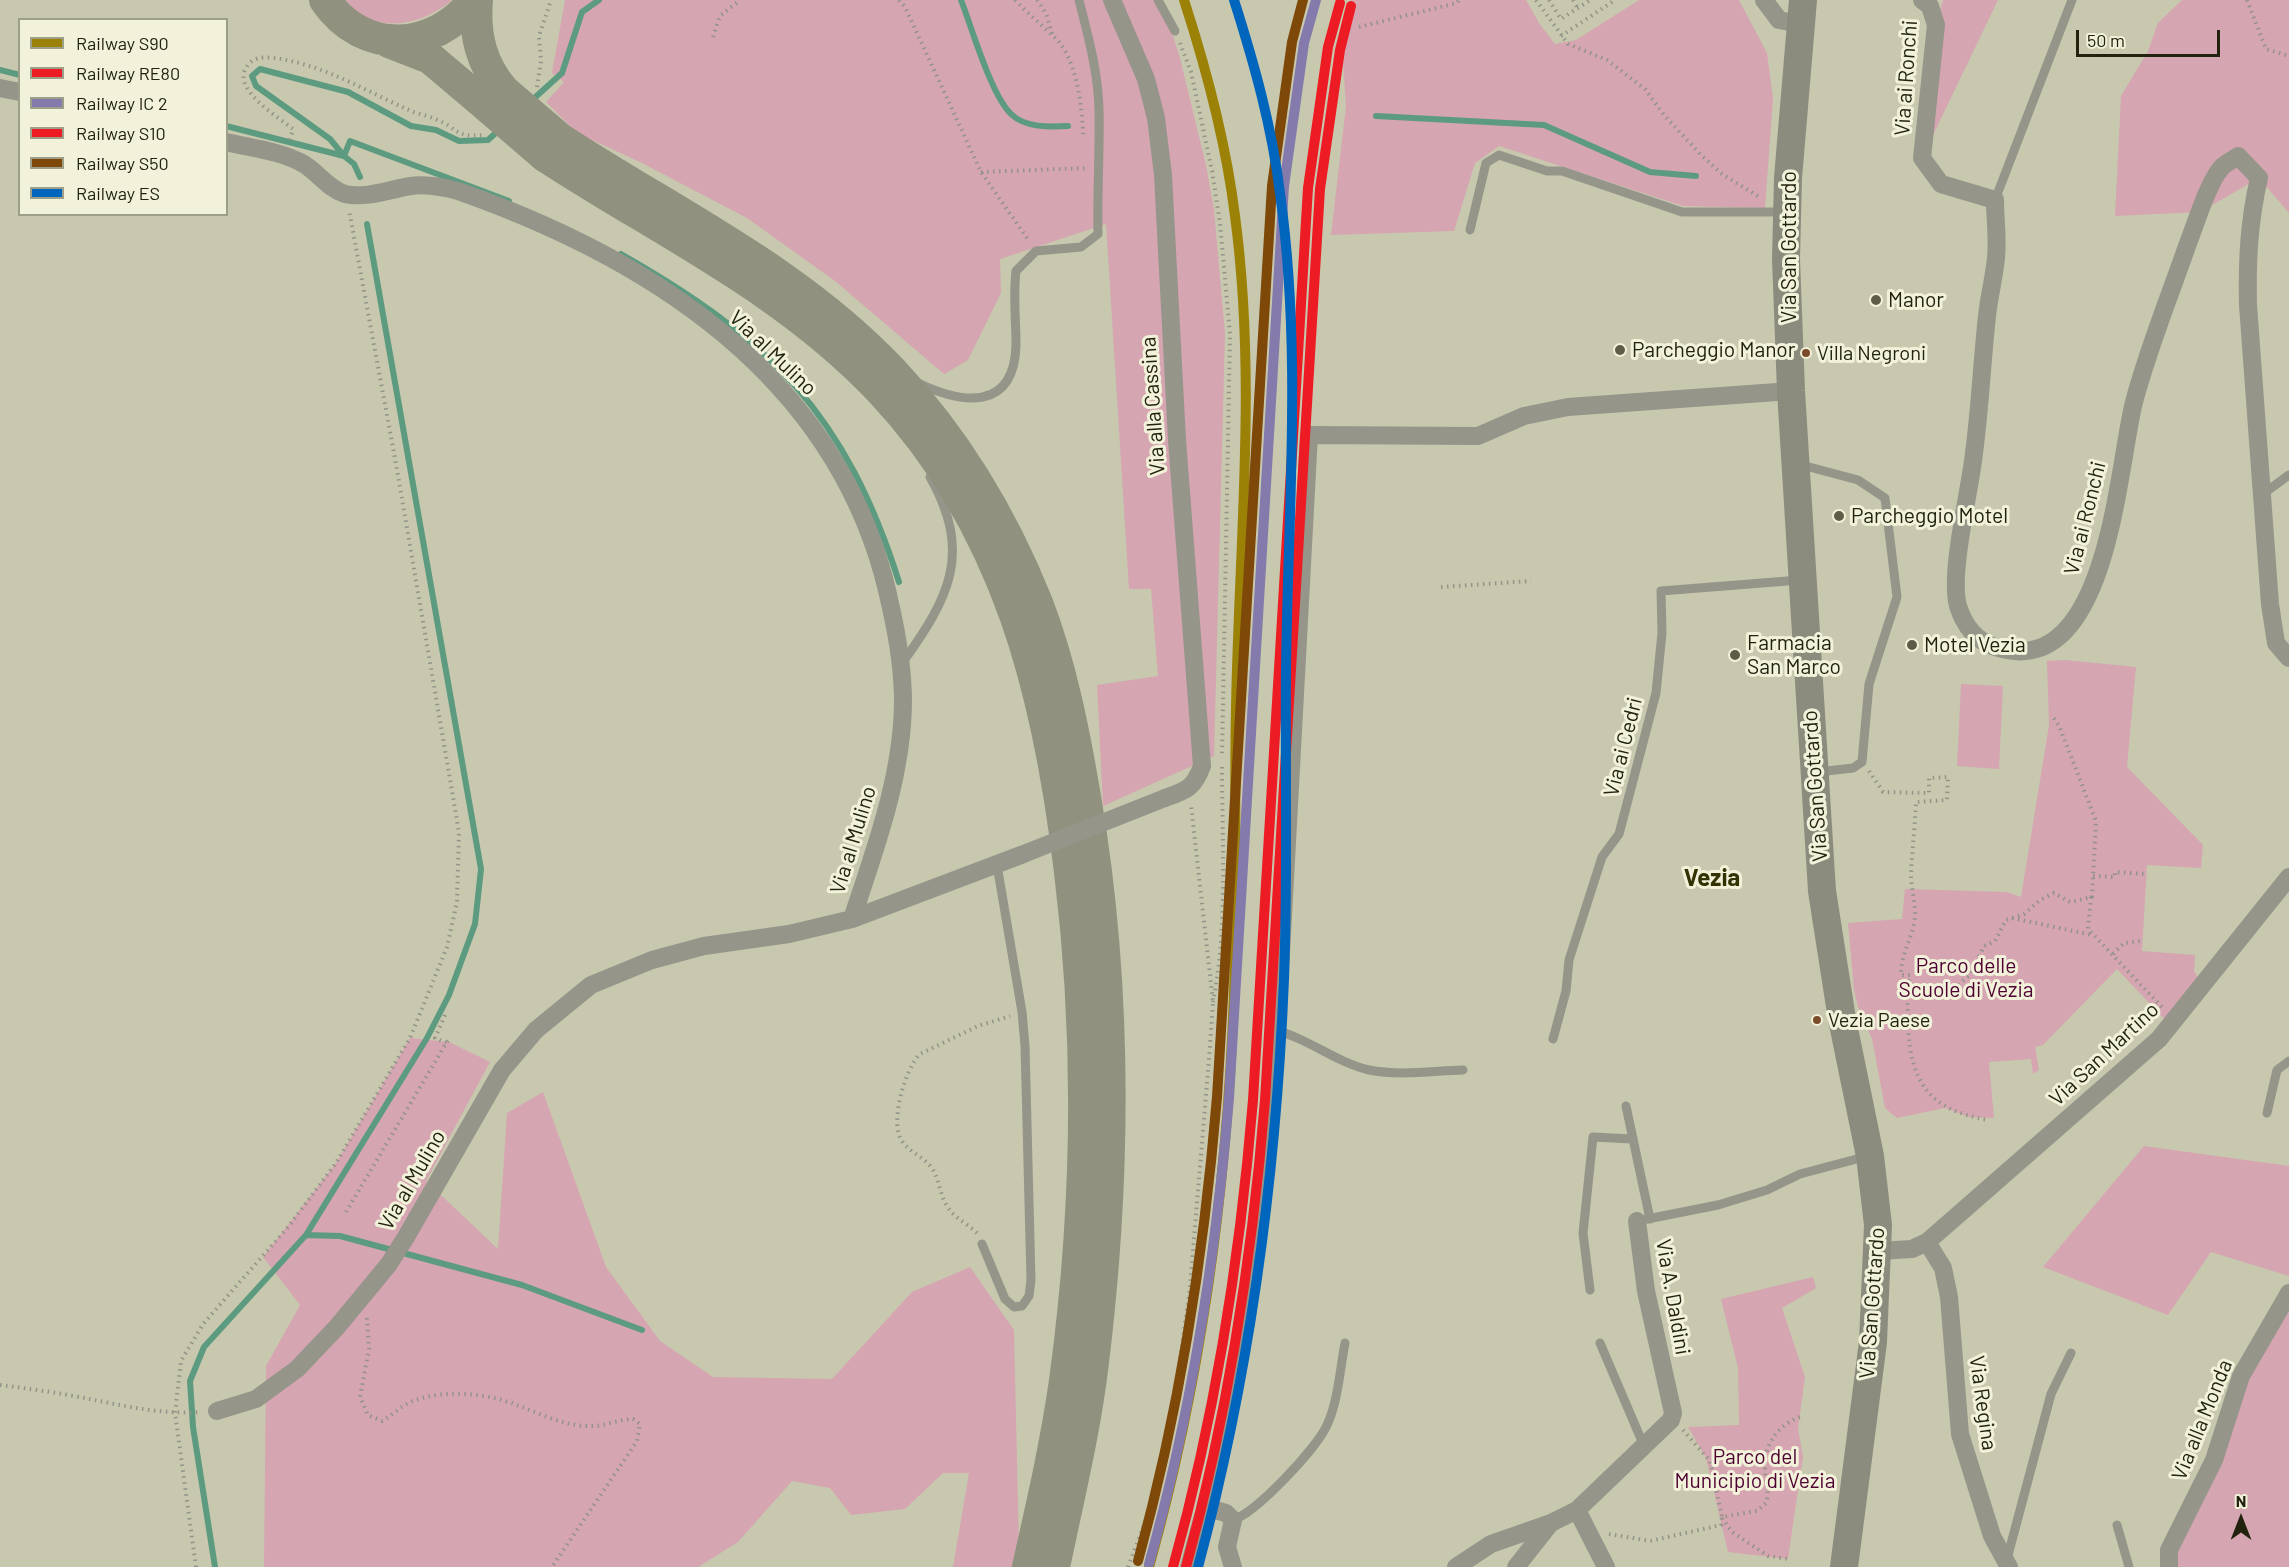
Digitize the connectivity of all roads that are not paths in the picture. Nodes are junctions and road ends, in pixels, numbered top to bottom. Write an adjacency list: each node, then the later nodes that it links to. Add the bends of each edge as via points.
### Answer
1 (475, 0): 11 (highway, via 452,23 428,36 404,40); 14 (highway, via 482,54 492,77)
2 (1078, 0): 19 (lane, via 1093,56 1098,98 1098,234 1081,247 1036,251 1016,271 1016,348 1011,372 1004,386 994,393 977,399 954,398)
3 (1112, 0): 30 (street, Via alla Cassina, via 1146,79 1156,118 1163,175 1177,440 1202,766 1196,781 1186,790)
4 (1158, 0): 10 (lane)
5 (1764, 0): 9 (street, via 1779,20)
6 (1922, 0): 16 (street, Via ai Ronchi, via 1930,6 1936,25 1923,158 1941,184)
7 (2072, 0): 16 (lane)
8 (321, 2): 11 (highway, via 354,29)
9 (1802, 12): 17 (main road, Via San Gottardo)
10 (1175, 31)
11 (377, 38): 14 (highway, via 430,58)
12 (0, 88): 13 (street)
13 (18, 92)
14 (494, 111): 19 (highway, bridge, via 768,292 840,351)
15 (228, 143): 28 (street, Via al Mulino, via 303,163 347,195 414,185 454,190 556,231 633,271 719,329 779,385 814,428 843,474 864,515 885,577)
16 (1995, 200): 25 (street, Via ai Ronchi, via 1996,257 1956,578 1959,607 1973,634 1983,642 2008,650 2038,649 2061,638 2078,615 2098,573 2134,403 2148,356 2200,212 2221,168 2238,156 2259,178 2250,218 2247,259)
17 (1786, 213): 18 (lane, via 1682,212 1562,171 1547,171 1498,155 1486,163); 20 (main road, Via San Gottardo)
18 (1470, 230)
19 (886, 380): 21 (lane); 59 (highway, via 953,486 1014,607 1046,714 1063,812 1080,965 1084,1050 1081,1232 1064,1385); 60 (highway, via 917,399 966,465 1023,571 1038,606 1065,697 1093,843 1105,953 1110,1060 1106,1241 1093,1367)
20 (1791, 391): 23 (main road, Via San Gottardo); 34 (street, via 1568,406 1524,416 1478,436 1309,435)
21 (910, 443)
22 (922, 463): 28 (lane, via 944,510 952,568 948,588 933,617)
23 (1795, 463): 26 (main road, Via San Gottardo); 29 (lane, via 1858,480 1885,498 1897,597 1869,684 1862,762 1853,768)
24 (2289, 475): 25 (lane)
25 (2263, 495): 27 (street, Via ai Ronchi, via 2270,604 2277,643)
26 (1802, 580): 29 (main road, Via San Gottardo); 35 (lane, Via ai Cedri, via 1661,591 1662,633 1656,693 1620,834 1602,856 1569,960 1566,992)
27 (2289, 658)
28 (901, 665): 33 (street, Via al Mulino, via 902,713 893,785)
29 (1813, 772): 41 (main road, Via San Gottardo, via 1829,947)
30 (1166, 798): 31 (street, Via al Mulino, bridge)
31 (997, 865): 33 (street, Via al Mulino); 44 (lane, via 1022,1012 1031,1280 1029,1296 1022,1306 1014,1308 1005,1299)
32 (2289, 878): 43 (street, Via San Martino, via 2159,1039)
33 (852, 919): 51 (street, Via al Mulino, via 789,934 704,946 652,960 591,985 536,1030 502,1070 406,1237 359,1301 297,1369 256,1399)
34 (1274, 1030): 37 (lane, via 1370,1070); 53 (street, via 1262,1197 1250,1292 1224,1439)
35 (1553, 1038)
36 (2289, 1061): 39 (lane, via 2277,1070)
37 (1463, 1071)
38 (1626, 1106): 40 (lane)
39 (2267, 1113)
40 (1632, 1139): 42 (lane); 46 (lane, via 1593,1137 1583,1233)
41 (1870, 1156): 42 (lane, Via A. Daldini, via 1800,1174 1767,1190 1718,1205); 45 (main road, Via San Gottardo)
42 (1643, 1220): 52 (street, Via A. Daldini, via 1646,1291 1672,1413 1671,1420)
43 (1927, 1242): 45 (street, via 1912,1249); 58 (street, Via Regina, via 1942,1268 1949,1297 1960,1434 1992,1536)
44 (982, 1245)
45 (1879, 1251): 66 (main road, Via San Gottardo, via 1873,1342)
46 (1590, 1290)
47 (2289, 1293): 68 (street, Via alla Monda, via 2241,1376 2214,1460 2169,1550)
48 (1345, 1343): 55 (lane, via 1330,1417 1321,1436 1249,1512)
49 (1600, 1343): 52 (lane)
50 (2071, 1353): 58 (lane, via 2051,1394)
51 (217, 1411)
52 (1645, 1446): 54 (street)
53 (1207, 1508): 55 (street); 61 (street)
54 (1577, 1510): 56 (street); 65 (street)
55 (1233, 1520): 62 (street, via 1227,1547)
56 (1551, 1523): 63 (street, via 1491,1545); 64 (street)
57 (2117, 1525): 67 (lane)
58 (2008, 1563)
59 (1028, 1567)
60 (1054, 1567)
61 (1189, 1567)
62 (1233, 1567)
63 (1456, 1567)
64 (1516, 1567)
65 (1606, 1567)
66 (1844, 1567)
67 (2129, 1567)
68 (2169, 1567)

